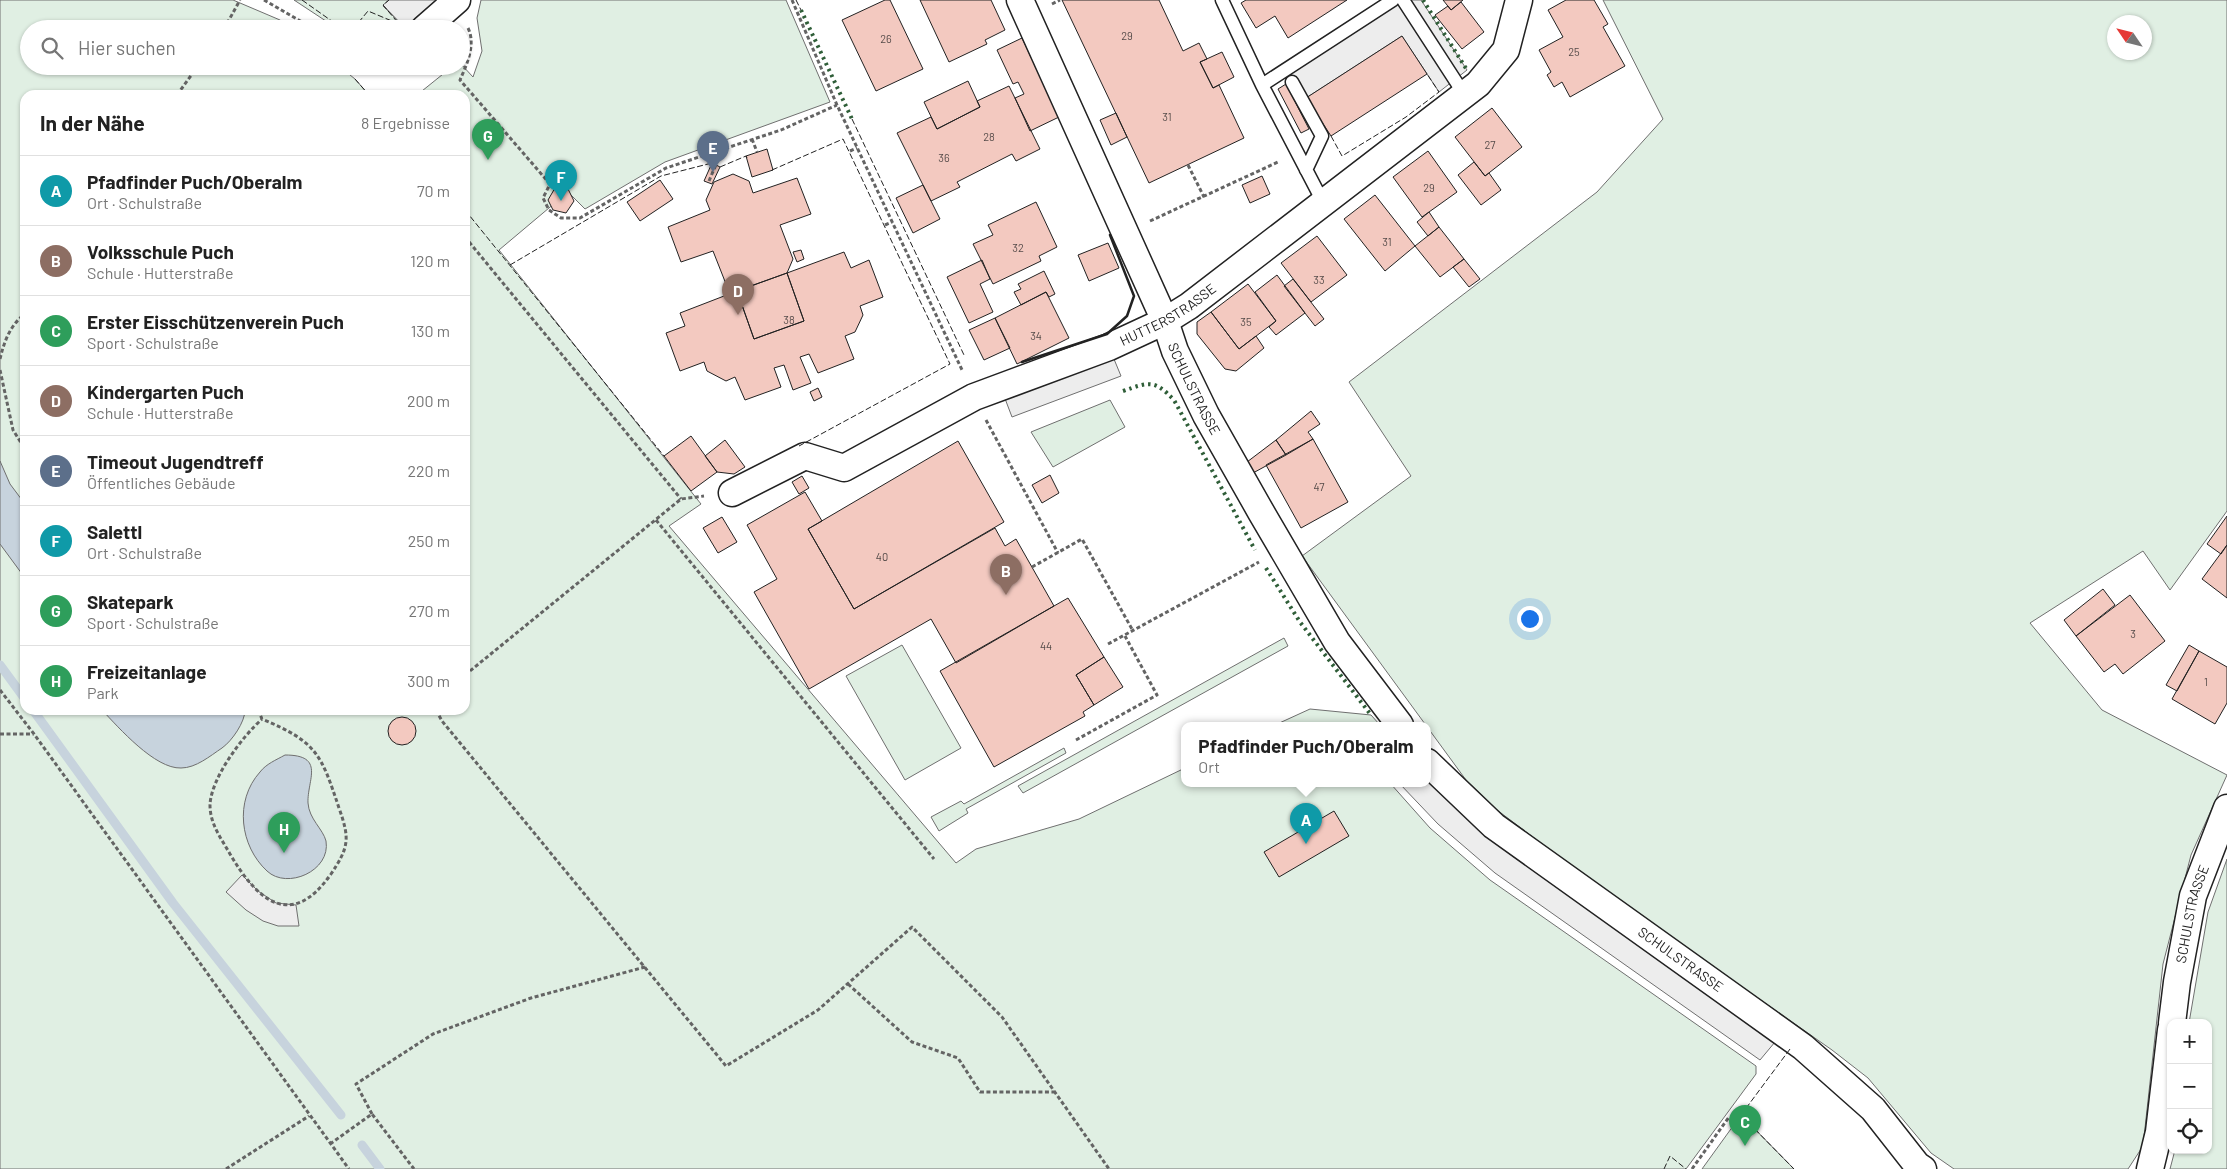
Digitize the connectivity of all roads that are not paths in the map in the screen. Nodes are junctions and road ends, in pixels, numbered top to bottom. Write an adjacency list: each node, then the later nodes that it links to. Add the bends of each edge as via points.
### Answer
1 (1020, 0): 13 (street, SCHULSTRASSE)
2 (1222, 0): 9 (lane)
3 (1393, 0): 9 (lane)
4 (1403, 0): 10 (lane)
5 (1519, 0): 10 (street, HUTTERSTRASSE, via 1506,50 1478,84)
6 (455, 2): 7 (street)
7 (434, 20)
8 (1292, 82): 11 (lane, via 1322,136)
9 (1262, 85): 11 (lane)
10 (1464, 94): 12 (street, HUTTERSTRASSE)
11 (1306, 170): 12 (lane)
12 (1323, 202): 13 (street, HUTTERSTRASSE, via 1189,306)
13 (1165, 320): 14 (street, HUTTERSTRASSE, via 1110,347 974,397 844,468 805,456); 15 (street, SCHULSTRASSE, via 1175,351 1206,415 1282,550 1337,642)
14 (732, 493)
15 (1398, 722)
16 (1431, 766): 20 (street, SCHULSTRASSE, via 1494,826 1804,1047 1873,1109)
17 (2227, 808): 18 (street, SCHULSTRASSE, via 2193,896 2176,982)
18 (2172, 1019)
19 (2167, 1064): 21 (street, via 2159,1132)
20 (1923, 1169)
21 (2150, 1169)

